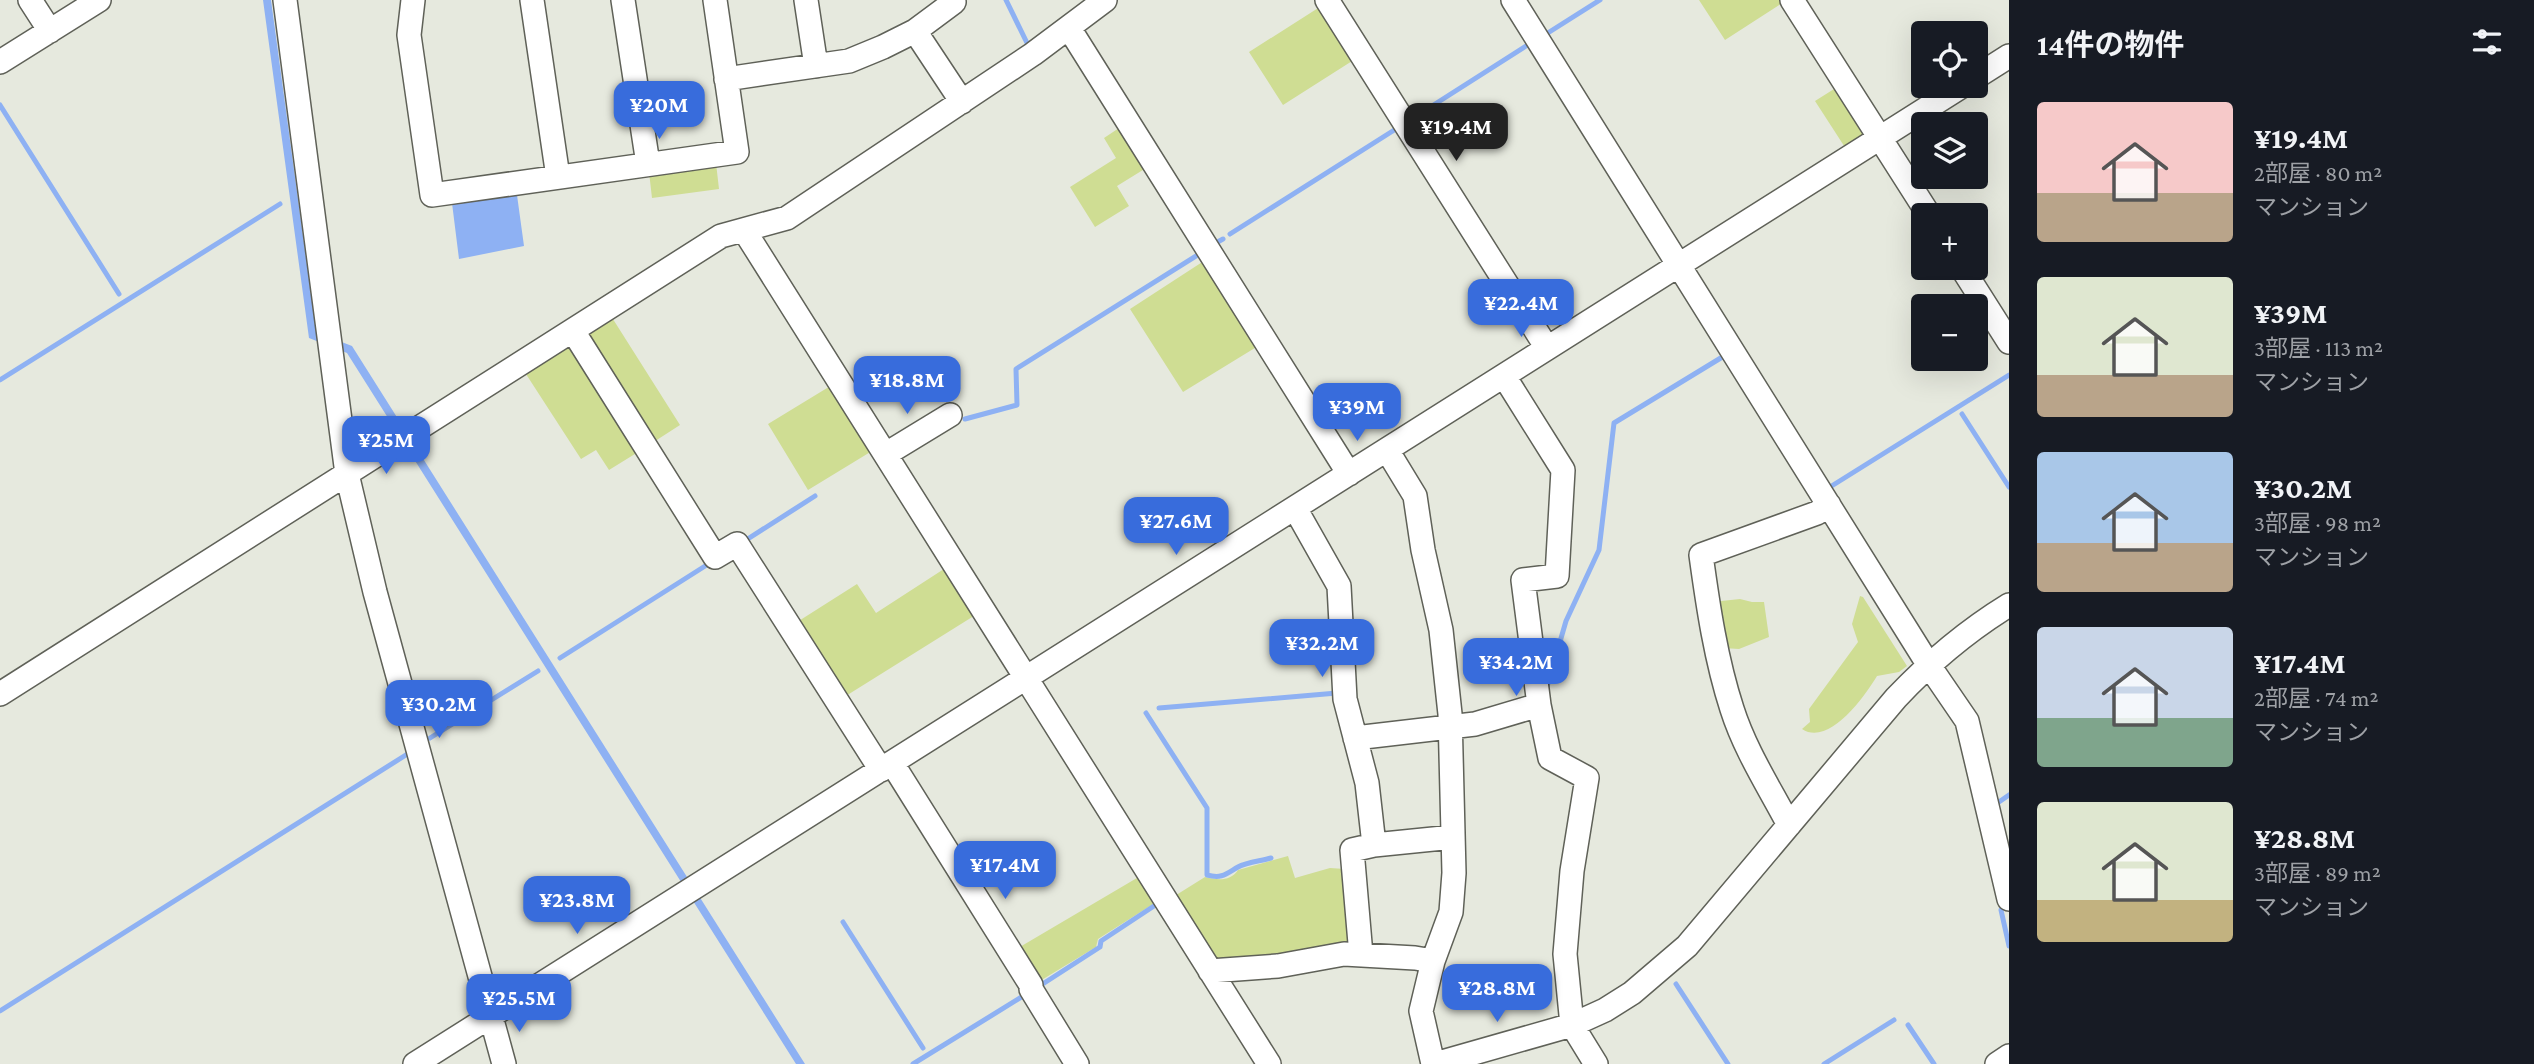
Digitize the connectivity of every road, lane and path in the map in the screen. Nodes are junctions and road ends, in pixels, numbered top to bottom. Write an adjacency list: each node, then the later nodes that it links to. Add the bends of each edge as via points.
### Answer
1 (30, 0): 15 (street)
2 (99, 0): 15 (street)
3 (413, 0): 26 (street, via 409,35 432,195)
4 (532, 0): 26 (street)
5 (623, 0): 25 (street)
6 (715, 0): 21 (street)
7 (806, 0): 19 (street)
8 (953, 0): 16 (street)
9 (1105, 0): 14 (street)
10 (1327, 0): 33 (street)
11 (1513, 0): 29 (street)
12 (1792, 0): 24 (street)
13 (290, 1): 38 (street)
14 (1069, 28): 23 (street); 39 (street)
15 (50, 31): 18 (street)
16 (915, 31): 19 (street, via 849,61); 23 (street)
17 (2009, 56): 20 (street)
18 (0, 62)
19 (816, 66): 21 (street)
20 (1988, 69)
21 (726, 79): 25 (street, via 737,152)
22 (1943, 98): 24 (street)
23 (962, 102): 28 (street, via 787,218)
24 (1880, 138): 27 (street); 29 (street)
25 (648, 164): 26 (street)
26 (558, 177)
27 (1921, 203)
28 (744, 230): 31 (street, via 722,236); 37 (street)
29 (1679, 265): 33 (street); 40 (street)
30 (1970, 280): 32 (street)
31 (573, 331): 38 (street); 49 (street, via 715,557 737,544)
32 (2009, 342)
33 (1547, 348): 34 (street)
34 (1504, 376): 36 (street); 46 (street, via 1563,470 1557,576 1523,580)
35 (950, 415): 37 (street)
36 (1387, 450): 39 (street); 47 (street, via 1415,496 1441,630)
37 (886, 454): 44 (street)
38 (347, 474): 45 (street); 57 (street)
39 (1349, 474): 41 (street)
40 (1829, 505): 43 (street); 50 (street, via 1701,555 1732,709)
41 (1295, 508): 44 (street); 48 (street, via 1339,586 1345,699)
42 (2007, 610): 43 (street, via 1978,624)
43 (1928, 664): 50 (street); 53 (street, via 1968,721)
44 (1026, 678): 49 (street); 56 (street)
45 (2, 688)
46 (1539, 705): 47 (street); 58 (street, via 1550,758 1587,778 1565,951)
47 (1451, 727): 48 (street); 51 (street)
48 (1355, 738): 52 (street, via 1367,783)
49 (886, 766): 57 (street); 62 (street, via 1031,985)
50 (1789, 825): 58 (street, via 1687,946 1632,993)
51 (1453, 838): 52 (street); 55 (street, via 1451,912)
52 (1374, 845): 54 (street, via 1352,850)
53 (2009, 900)
54 (1361, 955): 55 (street); 56 (street)
55 (1433, 961): 64 (street, via 1421,1010)
56 (1210, 971): 63 (street)
57 (491, 1016): 60 (street); 61 (street)
58 (1572, 1026): 64 (street); 65 (street)
59 (2009, 1056): 66 (street)
60 (415, 1064)
61 (504, 1064)
62 (1077, 1064)
63 (1269, 1064)
64 (1434, 1064)
65 (1596, 1064)
66 (1997, 1064)

